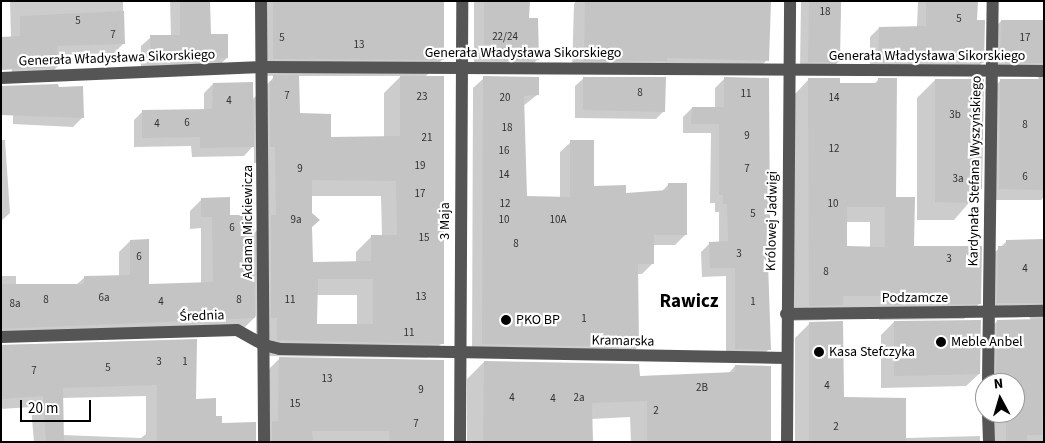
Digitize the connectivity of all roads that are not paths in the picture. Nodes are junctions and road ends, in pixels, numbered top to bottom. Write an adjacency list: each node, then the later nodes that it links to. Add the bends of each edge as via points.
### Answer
1 (261, 1): 5 (street, Adama Mickiewicza)
2 (462, 1): 6 (street, 3 Maja)
3 (790, 1): 7 (street, Królowej Jadwigi)
4 (993, 1): 8 (street, Kardynała Stefana Wyszyńskiego)
5 (262, 67): 6 (street, Generała Władysława Sikorskiego); 10 (street, Generała Władysława Sikorskiego); 15 (street, Adama Mickiewicza)
6 (461, 67): 7 (street, Generała Władysława Sikorskiego); 16 (street, 3 Maja)
7 (788, 70): 8 (street, Generała Władysława Sikorskiego); 13 (street, Królowej Jadwigi)
8 (992, 71): 9 (street, Generała Władysława Sikorskiego); 12 (street, Kardynała Stefana Wyszyńskiego)
9 (1044, 72)
10 (1, 78)
11 (1044, 311): 12 (street, Podzamcze)
12 (987, 312): 13 (street, Podzamcze); 18 (street, Kardynała Stefana Wyszyńskiego)
13 (786, 314): 17 (street, Królowej Jadwigi)
14 (1, 337): 15 (street, Średnia, via 237,330)
15 (264, 345): 16 (street, Średnia, via 280,350); 20 (street, Adama Mickiewicza)
16 (459, 354): 17 (street, Kramarska); 21 (street, 3 Maja)
17 (786, 358): 22 (street, Królowej Jadwigi)
18 (988, 373)
19 (988, 423): 23 (street)
20 (264, 442)
21 (460, 442)
22 (787, 442)
23 (989, 442)

